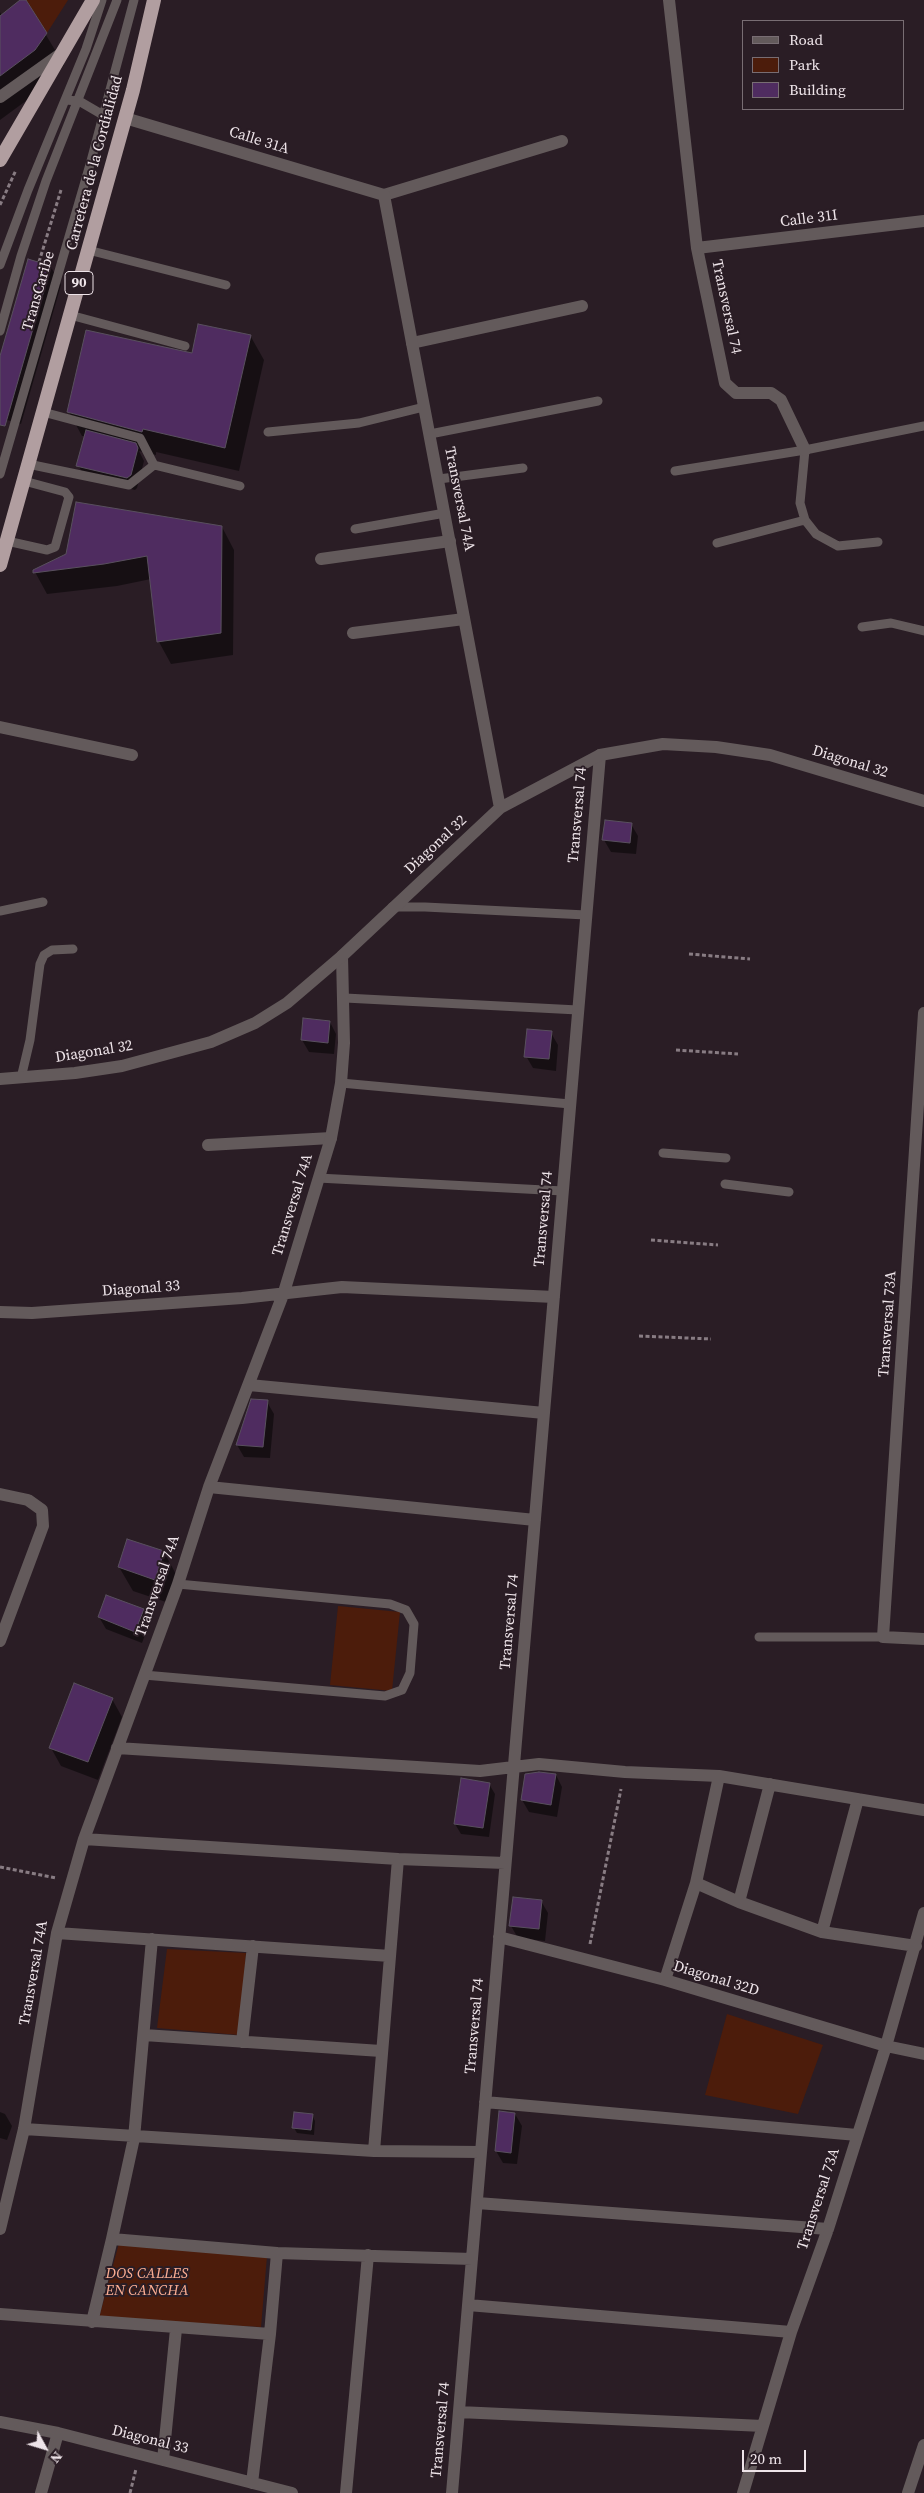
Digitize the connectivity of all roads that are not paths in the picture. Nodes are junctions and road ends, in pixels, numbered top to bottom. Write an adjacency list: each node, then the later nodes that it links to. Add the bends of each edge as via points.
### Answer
1 (93, 0): 7 (highway)
2 (102, 0): 9 (lane)
3 (118, 0): 10 (lane, TransCaribe)
4 (134, 0): 11 (lane, TransCaribe)
5 (154, 0): 12 (highway, Carretera de la Cordialidad / 90)
6 (669, 0): 17 (street, Transversal 74)
7 (62, 53): 8 (street); 14 (highway)
8 (0, 97)
9 (65, 100): 10 (lane); 19 (lane)
10 (79, 101): 11 (lane); 23 (lane, TransCaribe, via 41,197)
11 (103, 115): 37 (lane, TransCaribe)
12 (125, 118): 15 (street, Calle 31A); 18 (highway, Carretera de la Cordialidad / 90)
13 (562, 141): 15 (street)
14 (1, 151)
15 (384, 195): 24 (street, Transversal 74A)
16 (924, 221): 17 (street, Calle 31I)
17 (697, 248): 32 (street, Transversal 74, via 725,383 736,393 771,393 781,400)
18 (88, 250): 20 (lane); 22 (highway, Carretera de la Cordialidad / 90)
19 (0, 265)
20 (226, 285)
21 (582, 306): 24 (street)
22 (70, 315): 25 (lane); 28 (highway, Carretera de la Cordialidad / 90)
23 (0, 331)
24 (412, 343): 27 (street, Transversal 74A)
25 (185, 346)
26 (598, 401): 31 (lane)
27 (424, 407): 30 (lane, via 358,423); 31 (street, Transversal 74A)
28 (43, 412): 33 (highway, Carretera de la Cordialidad / 90); 34 (lane, via 140,438)
29 (924, 426): 32 (lane)
30 (268, 432)
31 (430, 434): 38 (street, Transversal 74A)
32 (805, 450): 36 (lane); 42 (lane, via 800,503)
33 (28, 464): 34 (lane, via 129,485); 39 (highway, Carretera de la Cordialidad / 90)
34 (154, 465): 40 (lane)
35 (523, 468): 38 (lane)
36 (675, 471)
37 (0, 474)
38 (439, 479): 41 (street, Transversal 74A)
39 (24, 481): 44 (highway, Carretera de la Cordialidad / 90); 44 (lane, via 65,492 69,497 67,505 52,550)
40 (240, 486)
41 (445, 513): 43 (lane); 45 (street, Transversal 74A)
42 (805, 520): 46 (lane, via 816,534 838,546); 47 (lane)
43 (354, 530)
44 (7, 541): 49 (highway, Carretera de la Cordialidad / 90)
45 (450, 541): 48 (street); 50 (street, Transversal 74A)
46 (878, 542)
47 (717, 543)
48 (321, 559)
49 (0, 565)
50 (464, 618): 53 (street); 58 (street, Transversal 74A)
51 (862, 627): 52 (lane, via 891,622)
52 (924, 631)
53 (353, 633)
54 (0, 727): 55 (street)
55 (132, 754)
56 (600, 755): 57 (street, Diagonal 32, via 663,744 716,747 770,755); 58 (street, Diagonal 32); 62 (street, Transversal 74)
57 (924, 801)
58 (500, 808): 60 (street, Diagonal 32)
59 (43, 902): 61 (lane)
60 (392, 908): 62 (lane); 64 (street, Diagonal 32)
61 (0, 911)
62 (586, 915): 66 (street, Transversal 74)
63 (73, 949): 69 (lane, via 52,950 44,955 40,964 30,1040)
64 (342, 956): 65 (street, Transversal 74A); 69 (street, Diagonal 32, via 287,1003 255,1023 211,1042 122,1066)
65 (345, 998): 66 (lane); 71 (street, Transversal 74A)
66 (578, 1010): 72 (street, Transversal 74)
67 (924, 1014): 68 (street, Transversal 73A)
68 (922, 1071): 81 (street, Transversal 73A)
69 (21, 1078): 70 (street, Diagonal 32)
70 (0, 1079)
71 (341, 1083): 72 (lane); 73 (street, Transversal 74A)
72 (570, 1104): 79 (street, Transversal 74)
73 (332, 1138): 74 (street); 77 (street, Transversal 74A)
74 (208, 1145)
75 (662, 1153): 76 (lane)
76 (726, 1158)
77 (318, 1178): 79 (lane); 82 (street, Transversal 74A)
78 (725, 1184): 80 (lane)
79 (562, 1191): 83 (street, Transversal 74)
80 (789, 1192)
81 (918, 1216): 92 (street, Transversal 73A)
82 (284, 1292): 83 (street, Diagonal 33, via 342,1287); 84 (street, Diagonal 33, via 32,1313); 85 (street, Transversal 74A)
83 (554, 1297): 86 (street, Transversal 74)
84 (0, 1312)
85 (248, 1385): 86 (street); 87 (street, Transversal 74A)
86 (544, 1413): 89 (street, Transversal 74)
87 (209, 1487): 89 (street); 90 (street, Transversal 74A)
88 (0, 1494): 94 (street, via 28,1500 42,1510 43,1526)
89 (535, 1520): 97 (street, Transversal 74)
90 (178, 1584): 95 (street, Transversal 74A); 95 (lane, via 390,1604 406,1610 414,1624 410,1673 402,1690 385,1696)
91 (759, 1638): 92 (lane)
92 (884, 1638): 93 (street)
93 (924, 1639)
94 (0, 1640)
95 (144, 1675): 96 (street, Transversal 74A)
96 (117, 1748): 97 (street, via 480,1771); 102 (street, Transversal 74A)
97 (514, 1766): 98 (street, via 539,1764); 104 (street, Transversal 74)
98 (719, 1776): 99 (street); 105 (street)
99 (770, 1784): 100 (street); 106 (street)
100 (858, 1799): 101 (street); 109 (street)
101 (924, 1810)
102 (84, 1839): 103 (street); 108 (street, Transversal 74A)
103 (398, 1860): 104 (street); 114 (street)
104 (505, 1863): 110 (street, Transversal 74)
105 (696, 1883): 106 (street); 115 (street)
106 (739, 1902): 109 (street)
107 (924, 1914): 113 (street, Transversal 73A)
108 (57, 1932): 111 (street); 122 (street, Transversal 74A)
109 (822, 1932): 113 (street)
110 (499, 1937): 115 (street, Diagonal 32D); 121 (street, Transversal 74)
111 (152, 1939): 112 (street); 116 (street)
112 (253, 1946): 114 (street); 117 (street)
113 (916, 1946): 118 (street, Transversal 73A)
114 (390, 1956): 119 (street)
115 (665, 1980): 118 (street, Diagonal 32D)
116 (144, 2035): 117 (street); 124 (street)
117 (242, 2042): 119 (street)
118 (886, 2046): 120 (street, Diagonal 32D); 123 (street, Transversal 73A)
119 (381, 2051): 125 (street)
120 (924, 2054)
121 (485, 2102): 123 (street); 126 (street, Transversal 74)
122 (24, 2129): 124 (street); 128 (street, Transversal 74A)
123 (857, 2135): 129 (street, Transversal 73A)
124 (134, 2138): 125 (street); 130 (street)
125 (374, 2151): 126 (street)
126 (481, 2152): 127 (street, Transversal 74)
127 (477, 2203): 129 (street); 133 (street, Transversal 74)
128 (0, 2229)
129 (828, 2229): 138 (street, Transversal 73A)
130 (112, 2239): 131 (street); 136 (street)
131 (277, 2253): 132 (street); 139 (street)
132 (368, 2255): 133 (street); 149 (street)
133 (472, 2259): 134 (street, Transversal 74)
134 (468, 2305): 138 (street); 140 (street, Transversal 74)
135 (0, 2314): 136 (street)
136 (92, 2322): 137 (street)
137 (176, 2328): 139 (street); 145 (street)
138 (791, 2332): 142 (street, Transversal 73A)
139 (270, 2334): 146 (street)
140 (458, 2412): 142 (street); 150 (street, Transversal 74)
141 (0, 2422): 143 (street, Diagonal 33)
142 (763, 2426): 151 (street, Transversal 73A)
143 (58, 2433): 145 (street, Diagonal 33); 147 (street)
144 (924, 2445): 152 (street)
145 (163, 2460): 146 (street, Diagonal 33)
146 (252, 2482): 148 (street, Diagonal 33)
147 (41, 2493)
148 (292, 2493)
149 (346, 2493)
150 (452, 2493)
151 (743, 2493)
152 (908, 2493)

